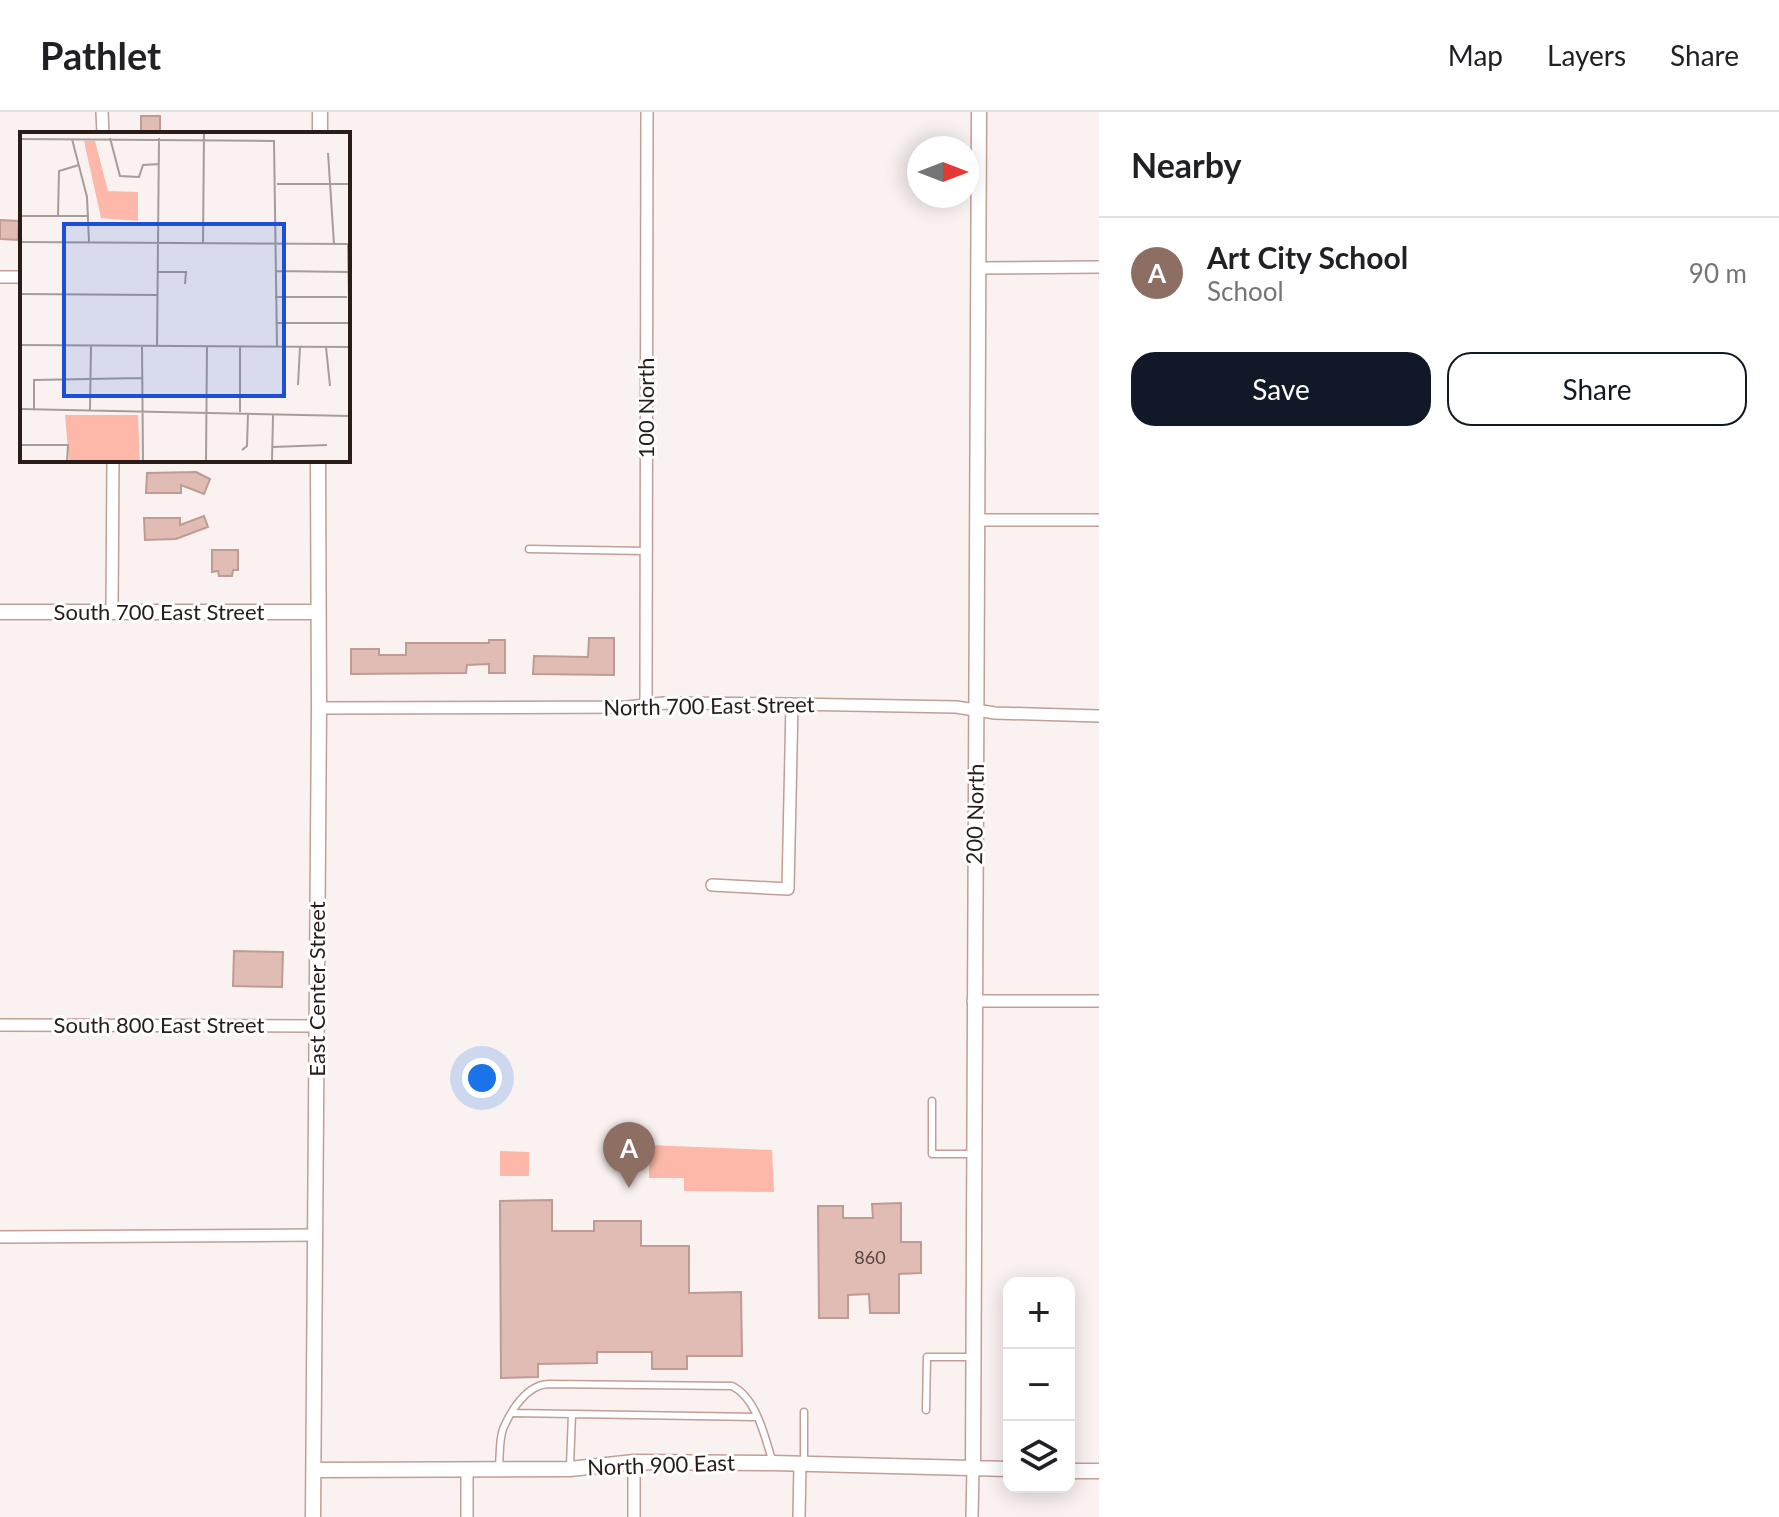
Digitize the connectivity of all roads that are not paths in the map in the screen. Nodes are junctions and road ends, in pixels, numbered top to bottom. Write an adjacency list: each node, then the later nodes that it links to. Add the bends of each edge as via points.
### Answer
1 (102, 112): 4 (street)
2 (647, 112): 12 (street, 100 North)
3 (979, 112): 6 (street, 200 North)
4 (103, 132)
5 (1099, 267): 6 (street)
6 (978, 268): 9 (street, 200 North)
7 (113, 462): 13 (street)
8 (318, 462): 15 (street, East Center Street)
9 (976, 520): 10 (street); 19 (street, 200 North)
10 (1099, 520)
11 (529, 549): 12 (lane)
12 (645, 551): 16 (street, 100 North)
13 (112, 611): 14 (street, South 700 East Street); 15 (street, South 700 East Street)
14 (0, 612)
15 (318, 612): 18 (street, East Center Street)
16 (646, 704): 17 (street, North 700 East Street); 18 (street, North 700 East Street)
17 (792, 704): 19 (street, North 700 East Street); 21 (street, via 788,889)
18 (319, 708): 25 (street, East Center Street)
19 (976, 710): 20 (street, North 700 East Street); 22 (street, 200 North)
20 (1099, 716)
21 (712, 885)
22 (973, 1001): 23 (street); 27 (street, 200 North)
23 (1099, 1001)
24 (0, 1025): 25 (street, South 800 East Street)
25 (317, 1026): 28 (street, East Center Street)
26 (932, 1101): 27 (lane, via 932,1154)
27 (973, 1154): 30 (street, 200 North)
28 (316, 1235): 29 (street); 42 (street, East Center Street)
29 (0, 1237)
30 (973, 1357): 31 (lane, via 927,1357); 39 (street, 200 North)
31 (926, 1410)
32 (804, 1412): 38 (lane)
33 (513, 1413): 34 (lane); 35 (lane, via 525,1395 541,1385 725,1385 745,1395); 43 (lane, via 503,1429)
34 (572, 1414): 35 (lane); 40 (lane)
35 (756, 1417): 37 (lane)
36 (634, 1462): 37 (street, North 900 East); 40 (street, North 900 East); 49 (street)
37 (773, 1463): 38 (street, North 900 East)
38 (802, 1464): 39 (street, North 900 East); 50 (street)
39 (973, 1468): 41 (street, North 900 East); 51 (street, 200 North)
40 (570, 1469): 43 (street, North 900 East)
41 (1003, 1469)
42 (314, 1470): 44 (street, North 900 East); 47 (street, East Center Street)
43 (498, 1470): 44 (street, North 900 East)
44 (467, 1471): 48 (street)
45 (1075, 1471): 46 (street)
46 (1099, 1471)
47 (313, 1517)
48 (467, 1517)
49 (634, 1517)
50 (799, 1517)
51 (972, 1517)

